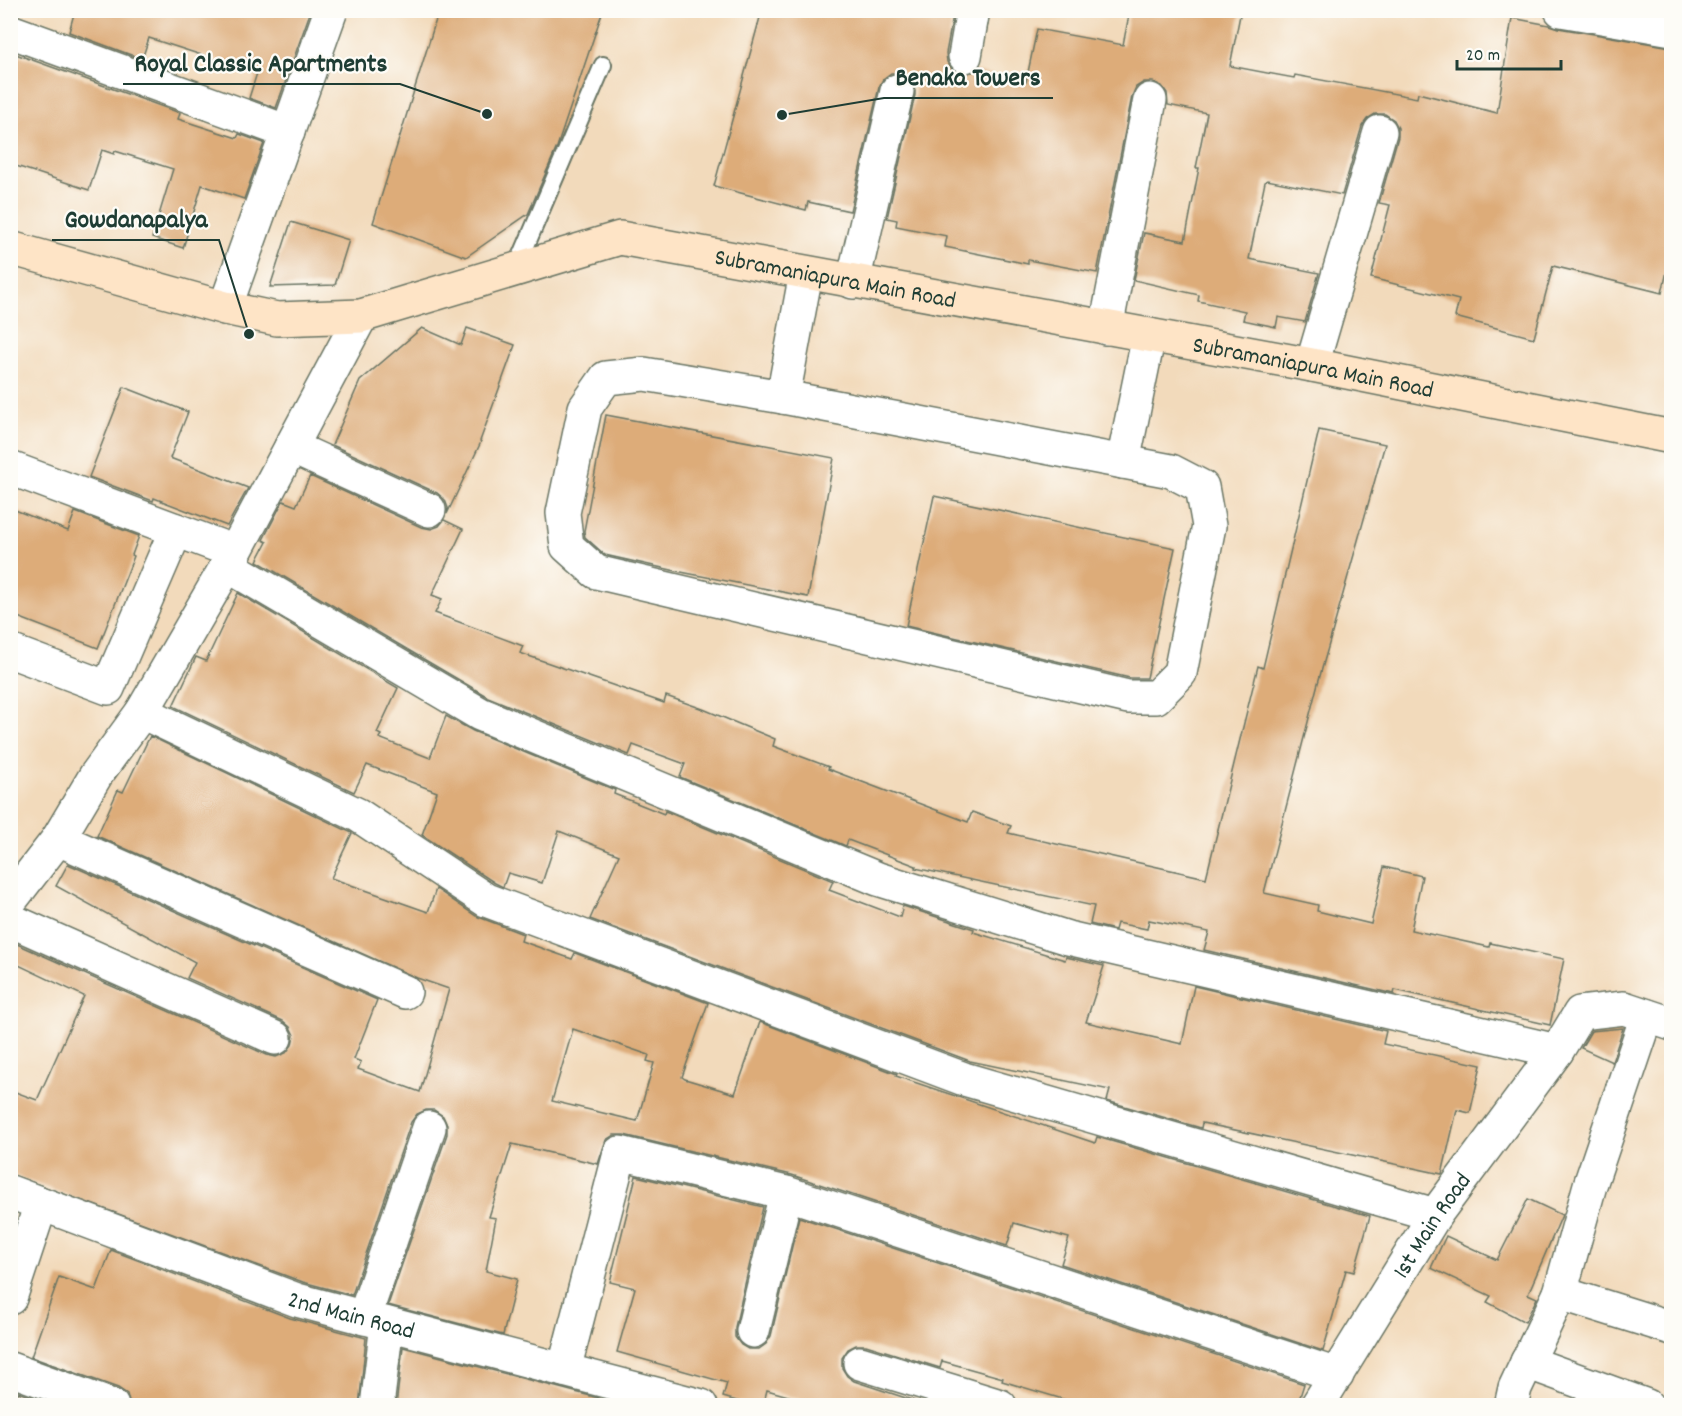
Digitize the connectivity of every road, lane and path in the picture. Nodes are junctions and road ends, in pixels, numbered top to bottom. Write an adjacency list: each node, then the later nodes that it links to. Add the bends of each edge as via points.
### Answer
1 (331, 10): 10 (street)
2 (973, 10): 6 (street)
3 (1561, 10): 4 (street)
4 (1671, 29)
5 (10, 31): 10 (street)
6 (965, 56)
7 (603, 65): 13 (lane)
8 (897, 90): 15 (street)
9 (1150, 100): 18 (street)
10 (288, 132): 16 (street)
11 (1380, 132): 20 (street)
12 (10, 248): 16 (main road, Subramaniapura Main Road)
13 (516, 270): 14 (main road, Subramaniapura Main Road, via 620,238); 17 (main road, Subramaniapura Main Road)
14 (806, 273): 15 (main road, Subramaniapura Main Road); 21 (street)
15 (853, 282): 18 (main road, Subramaniapura Main Road)
16 (225, 308): 17 (main road, Subramaniapura Main Road, via 277,319)
17 (361, 316): 23 (street)
18 (1106, 328): 19 (main road, Subramaniapura Main Road)
19 (1149, 335): 20 (main road, Subramaniapura Main Road); 24 (street)
20 (1312, 365): 22 (main road, Subramaniapura Main Road)
21 (783, 397): 24 (street); 24 (street, via 644,374 606,378 585,408 563,513 567,546 596,573 1128,697 1156,697 1180,673 1209,526 1202,487 1171,471)
22 (1671, 437)
23 (291, 447): 26 (street); 28 (street)
24 (1123, 462)
25 (10, 468): 27 (street)
26 (429, 510)
27 (176, 530): 28 (street); 29 (street, via 108,688)
28 (231, 559): 30 (street); 37 (street, via 480,714 878,879 1068,938)
29 (10, 651)
30 (142, 712): 31 (street, via 96,775); 42 (street, via 358,815 486,900 964,1079)
31 (58, 839): 32 (street); 34 (street)
32 (10, 901)
33 (10, 920): 36 (street)
34 (405, 992)
35 (1659, 1020): 37 (street, 1st Main Road, via 1624,1008 1580,1013); 43 (street, via 1590,1185)
36 (275, 1038)
37 (1557, 1051): 42 (street, 1st Main Road)
38 (429, 1128): 45 (street)
39 (10, 1192): 41 (street, 2nd Main Road)
40 (786, 1193): 47 (street); 51 (street, via 620,1153); 52 (street)
41 (41, 1204): 44 (street); 45 (street, 2nd Main Road, via 297,1300)
42 (1435, 1215): 52 (street, 1st Main Road)
43 (1560, 1293): 46 (street); 48 (street)
44 (10, 1298)
45 (376, 1321): 51 (street, 2nd Main Road); 55 (street)
46 (1671, 1328)
47 (753, 1331)
48 (1527, 1362): 59 (street); 60 (street)
49 (860, 1363): 57 (street)
50 (10, 1369): 54 (street)
51 (564, 1370): 53 (street, 2nd Main Road)
52 (1337, 1375): 58 (street, 1st Main Road)
53 (632, 1397): 56 (street, 2nd Main Road)
54 (112, 1406)
55 (377, 1406)
56 (701, 1406)
57 (1000, 1406)
58 (1317, 1406)
59 (1511, 1406)
60 (1647, 1406)

